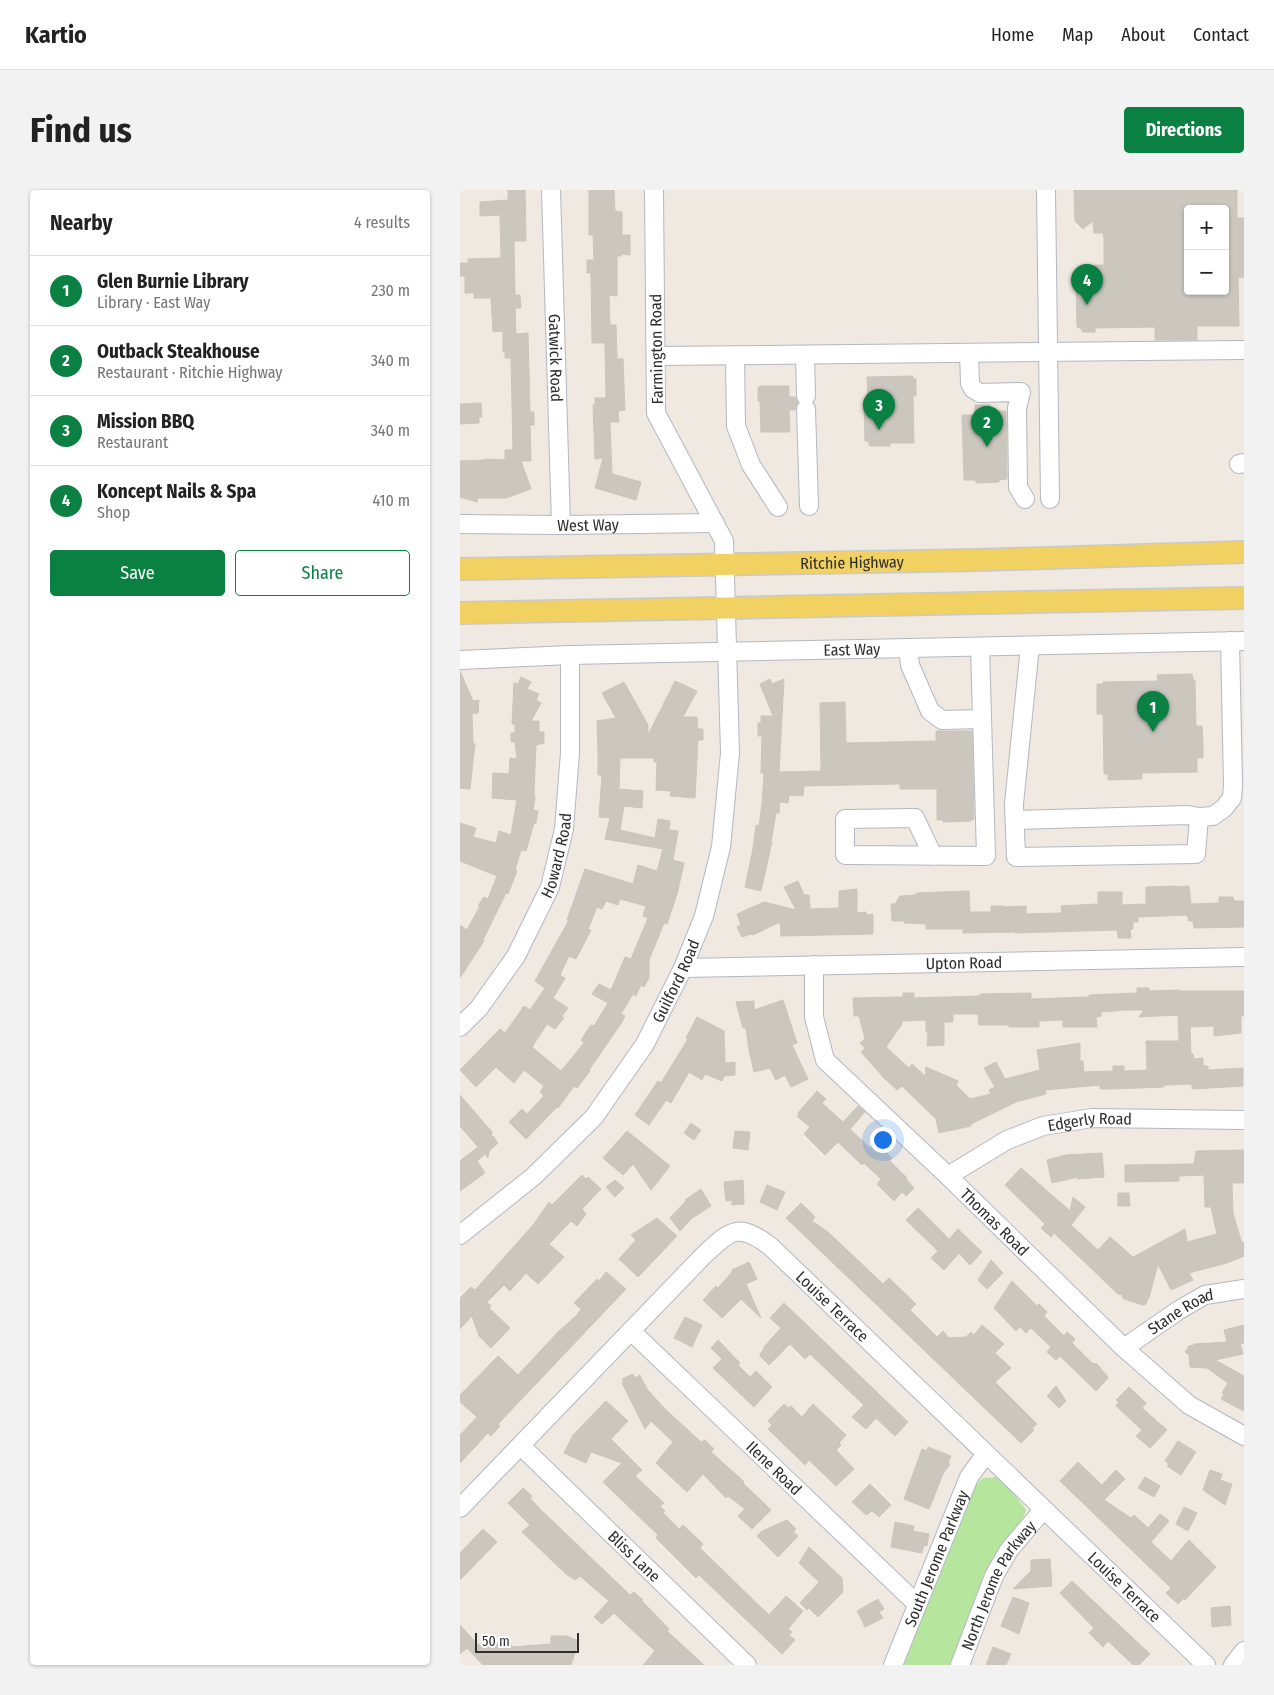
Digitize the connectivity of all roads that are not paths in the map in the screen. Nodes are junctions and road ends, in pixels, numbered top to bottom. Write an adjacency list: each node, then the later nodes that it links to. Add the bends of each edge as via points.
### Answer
1 (551, 190): 16 (street, Gatwick Road)
2 (654, 190): 8 (street, Farmington Road)
3 (1046, 190): 5 (street)
4 (1244, 350): 5 (street)
5 (1049, 352): 6 (street); 11 (street)
6 (969, 353): 7 (street); 10 (street, via 973,390 980,393 1021,392 1017,408 1018,487)
7 (806, 355): 9 (street); 12 (street)
8 (656, 356): 9 (street); 14 (street, Farmington Road, via 656,413)
9 (735, 356): 13 (street, via 736,426 751,465)
10 (1025, 499)
11 (1050, 499)
12 (809, 506)
13 (778, 507)
14 (716, 523): 16 (street, West Way); 18 (street, Farmington Road, via 724,541)
15 (460, 524): 16 (street, West Way)
16 (560, 525)
17 (1244, 552): 18 (main road, Ritchie Highway)
18 (725, 565): 19 (main road, Ritchie Highway); 21 (street, Farmington Road)
19 (460, 569)
20 (1244, 598): 21 (main road)
21 (727, 608): 22 (main road); 27 (street, Guilford Road)
22 (460, 613)
23 (1237, 641): 25 (street, East Way); 32 (street, via 1232,798 1213,816)
24 (980, 646): 25 (street, East Way); 26 (street, East Way); 30 (street)
25 (1030, 646): 31 (street)
26 (908, 648): 27 (street, East Way); 30 (street, via 910,665 930,711 942,720)
27 (728, 652): 28 (street, East Way); 36 (street, Guilford Road, via 730,753 721,847 704,916)
28 (570, 656): 29 (street, East Way); 37 (street, Howard Road, via 570,753 564,829 550,886 516,956 479,1008)
29 (460, 660)
30 (982, 719): 33 (street, via 986,856)
31 (1014, 812): 32 (street); 32 (street, via 1016,857 1196,854)
32 (1199, 817)
33 (933, 856): 33 (street, via 915,818 845,819 845,855)
34 (1244, 957): 35 (street, Upton Road)
35 (814, 965): 36 (street, Upton Road); 39 (street, Thomas Road, via 814,1017 825,1060)
36 (684, 968): 40 (street, Guilford Road, via 645,1044 594,1117 534,1176)
37 (460, 1027)
38 (1244, 1120): 39 (street, Edgerly Road, via 1092,1118 1043,1126 1007,1140)
39 (948, 1176): 43 (street, Thomas Road)
40 (462, 1237)
41 (1244, 1289): 43 (street, Stane Road, via 1205,1295)
42 (631, 1332): 45 (street, Louise Terrace); 46 (street, Louise Terrace, via 724,1236 740,1230 755,1235); 49 (street, Ilene Road)
43 (1124, 1348): 44 (street, Thomas Road, via 1189,1405)
44 (1244, 1436)
45 (521, 1446): 47 (street, Louise Terrace); 51 (street, Bliss Lane)
46 (985, 1455): 48 (street, Louise Terrace); 49 (street, South Jerome Parkway, via 969,1477)
47 (460, 1508)
48 (1043, 1510): 53 (street, North Jerome Parkway, via 1009,1550 994,1576); 54 (street, Louise Terrace)
49 (917, 1604): 52 (street, South Jerome Parkway)
50 (1244, 1651): 55 (street)
51 (747, 1665)
52 (893, 1665)
53 (960, 1665)
54 (1206, 1665)
55 (1233, 1665)

